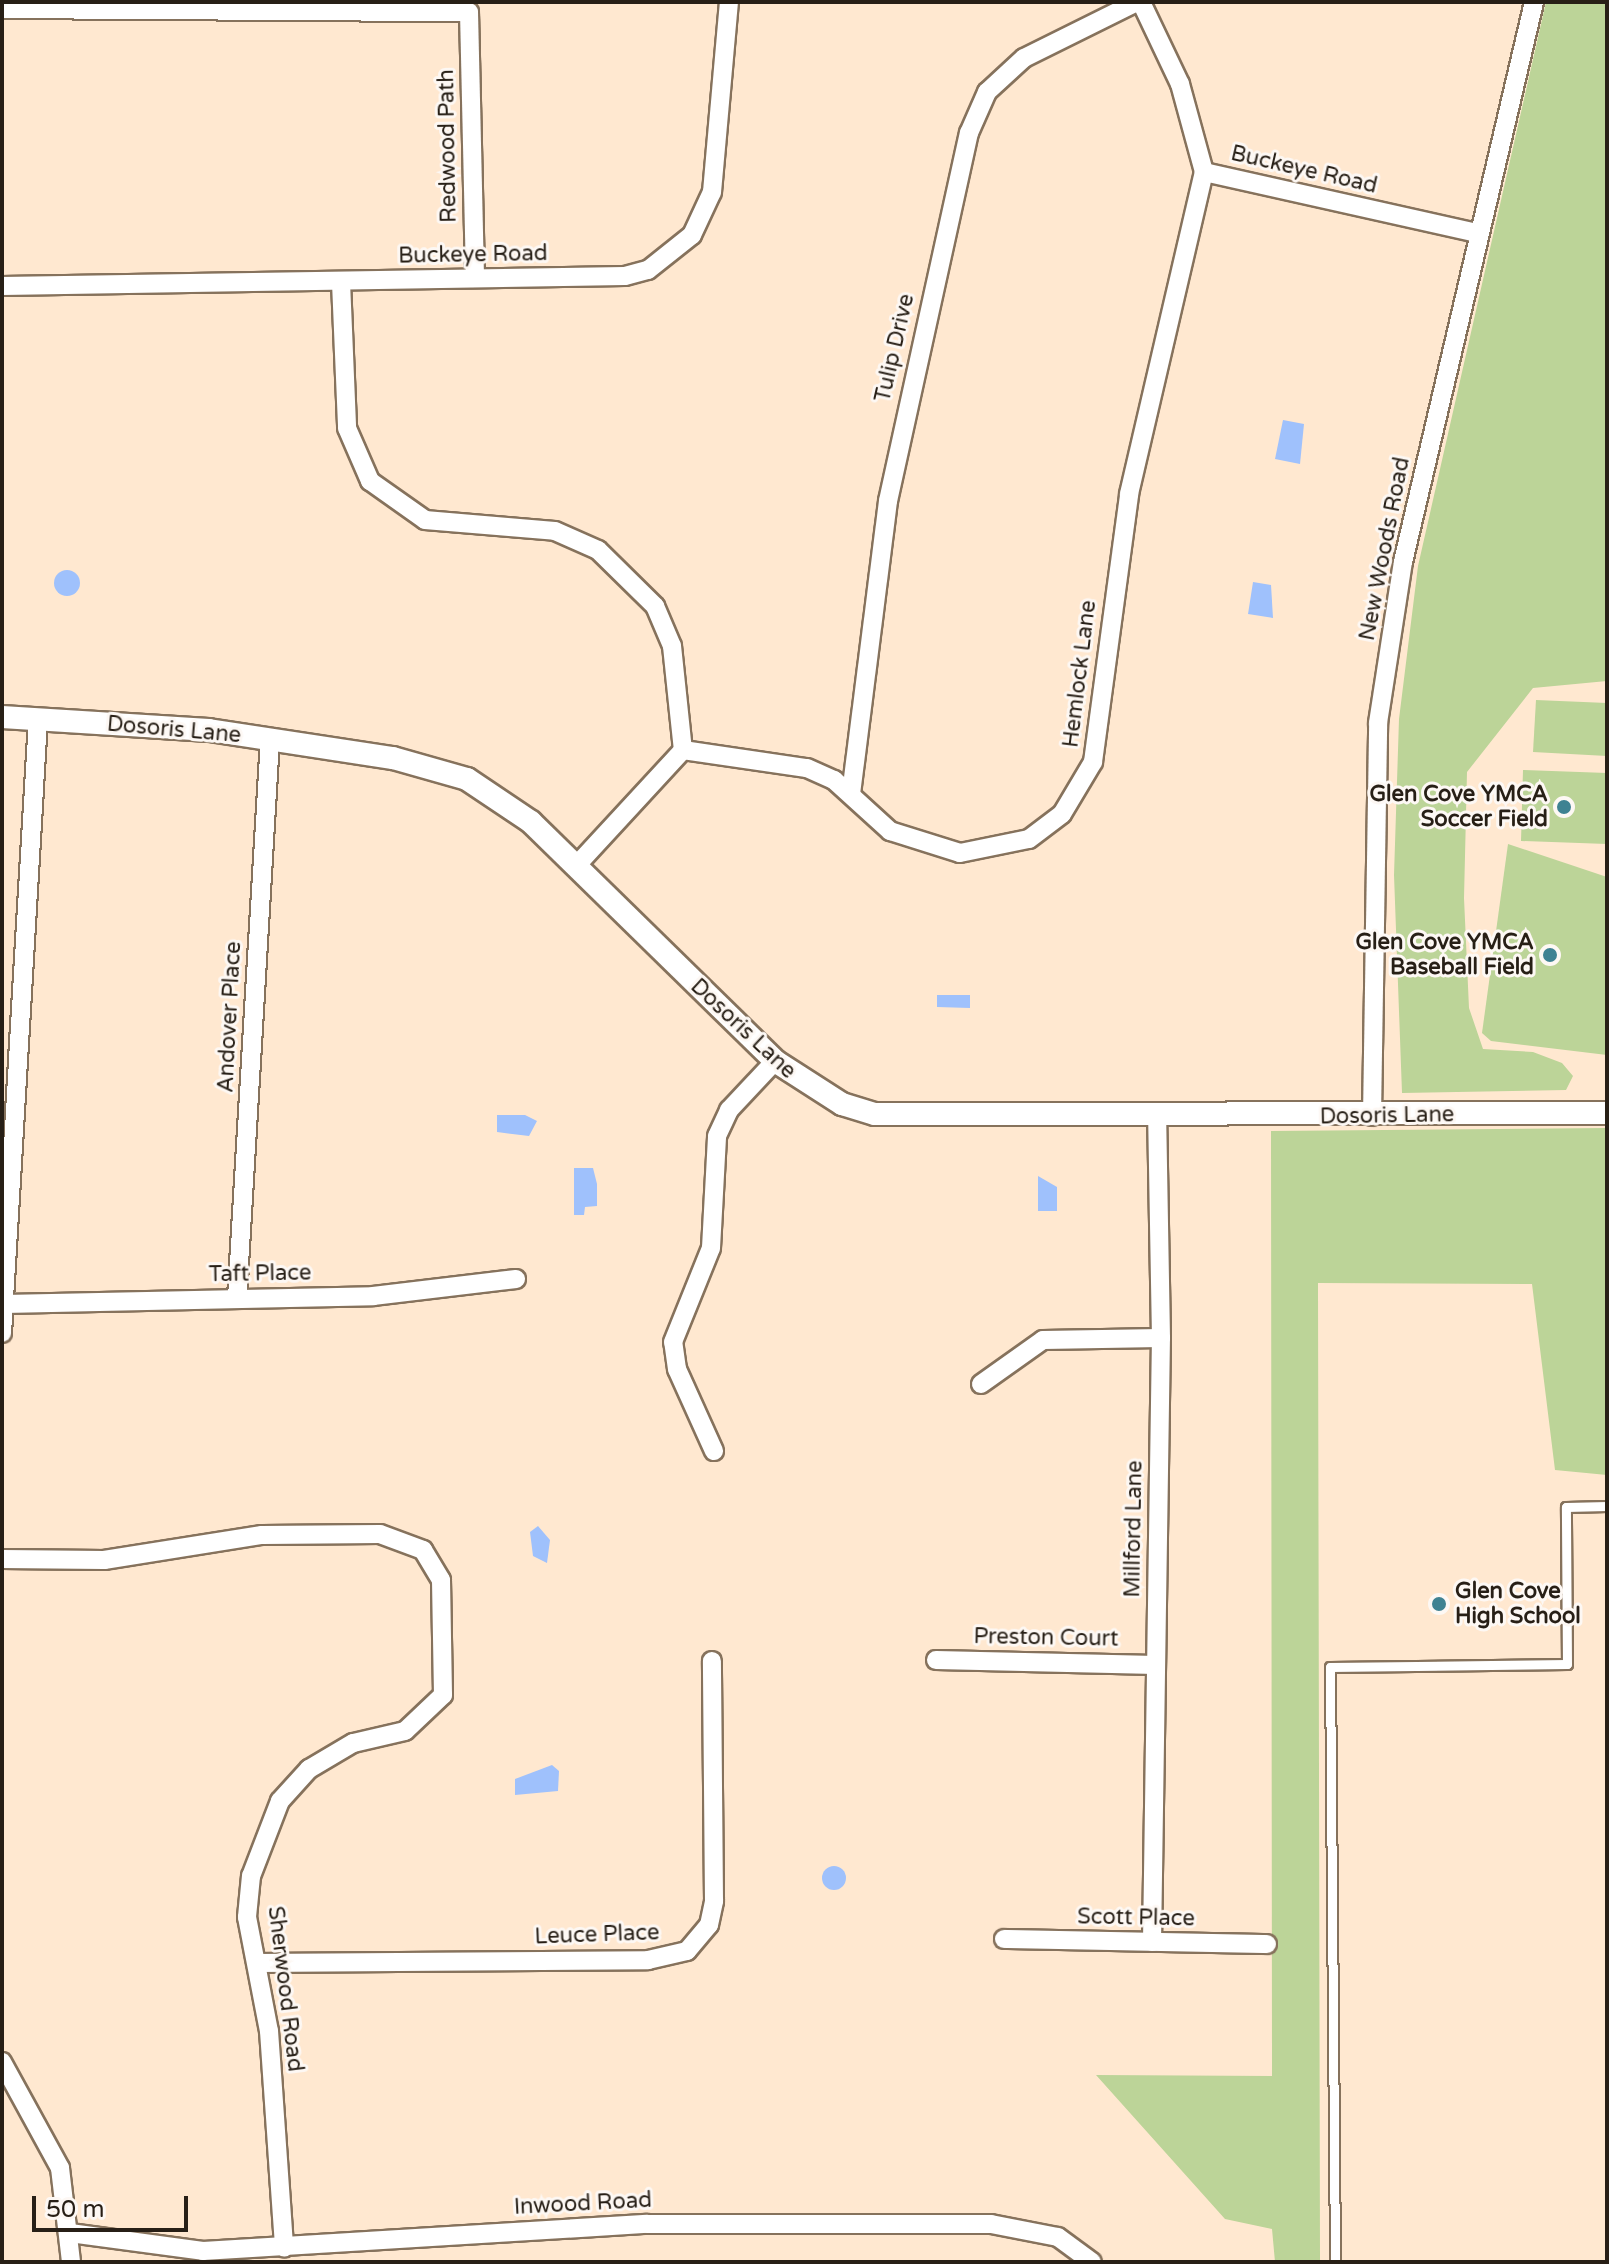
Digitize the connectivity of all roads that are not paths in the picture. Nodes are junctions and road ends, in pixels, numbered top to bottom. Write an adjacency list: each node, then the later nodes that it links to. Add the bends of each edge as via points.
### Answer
1 (729, 2): 8 (street, Buckeye Road, via 712,192 674,255 625,276)
2 (1139, 2): 6 (street, Buckeye Road, via 1180,84); 15 (street, Tulip Drive, via 1024,58 987,92 969,133 888,501)
3 (1534, 2): 7 (street, New Woods Road)
4 (215, 7): 5 (street); 8 (street, Redwood Path, via 469,12)
5 (2, 9)
6 (1204, 172): 7 (street, Buckeye Road); 15 (street, Hemlock Lane, via 1129,494 1084,785 1029,839 960,853 901,837)
7 (1478, 233): 19 (street, New Woods Road, via 1403,562 1378,723)
8 (475, 278): 9 (street, Buckeye Road)
9 (341, 282): 10 (street, Buckeye Road); 14 (street, via 347,428 370,481 425,520 555,531 626,571 655,606 672,646)
10 (2, 286)
11 (2, 717): 12 (street, Dosoris Lane)
12 (38, 720): 13 (street, Dosoris Lane); 23 (street)
13 (270, 739): 16 (street, Dosoris Lane, via 393,758 467,779 509,804); 22 (street, Andover Place)
14 (683, 750): 15 (street, Hemlock Lane, via 807,768); 16 (street)
15 (851, 794)
16 (575, 867): 17 (street, Dosoris Lane)
17 (775, 1061): 20 (street, Dosoris Lane, via 829,1098 875,1114); 27 (street, via 729,1110 717,1136 711,1248 673,1342 677,1369)
18 (1607, 1113): 19 (street, Dosoris Lane)
19 (1372, 1116): 20 (street, Dosoris Lane)
20 (1157, 1118): 25 (street, Millford Lane)
21 (516, 1279): 22 (street, Taft Place, via 373,1296)
22 (237, 1298): 23 (street, Taft Place)
23 (4, 1304): 24 (street)
24 (2, 1333)
25 (1161, 1338): 26 (street, via 1043,1340); 32 (street, Millford Lane)
26 (981, 1384)
27 (714, 1451)
28 (1607, 1506): 42 (lane, via 1566,1507 1567,1664 1330,1667)
29 (2, 1559): 36 (street, Sherwood Road, via 104,1560 224,1539 355,1533 405,1538 434,1564 447,1611 443,1695 429,1716 405,1731 324,1757 280,1801 251,1876 247,1917)
30 (936, 1660): 32 (street, Preston Court)
31 (712, 1661): 36 (street, Leuce Place, via 714,1901 709,1925 687,1951 648,1960)
32 (1156, 1665): 34 (street, Millford Lane)
33 (1004, 1939): 34 (street, Scott Place)
34 (1152, 1942): 35 (street, Scott Place)
35 (1267, 1944)
36 (257, 1963): 39 (street, Sherwood Road, via 269,2031)
37 (2, 2062): 38 (street, via 60,2168)
38 (70, 2233): 39 (street, Inwood Road, via 203,2251); 40 (street)
39 (284, 2247): 41 (street, Inwood Road, via 647,2224 991,2224 1058,2237)
40 (71, 2262)
41 (1092, 2262)
42 (1335, 2262)

